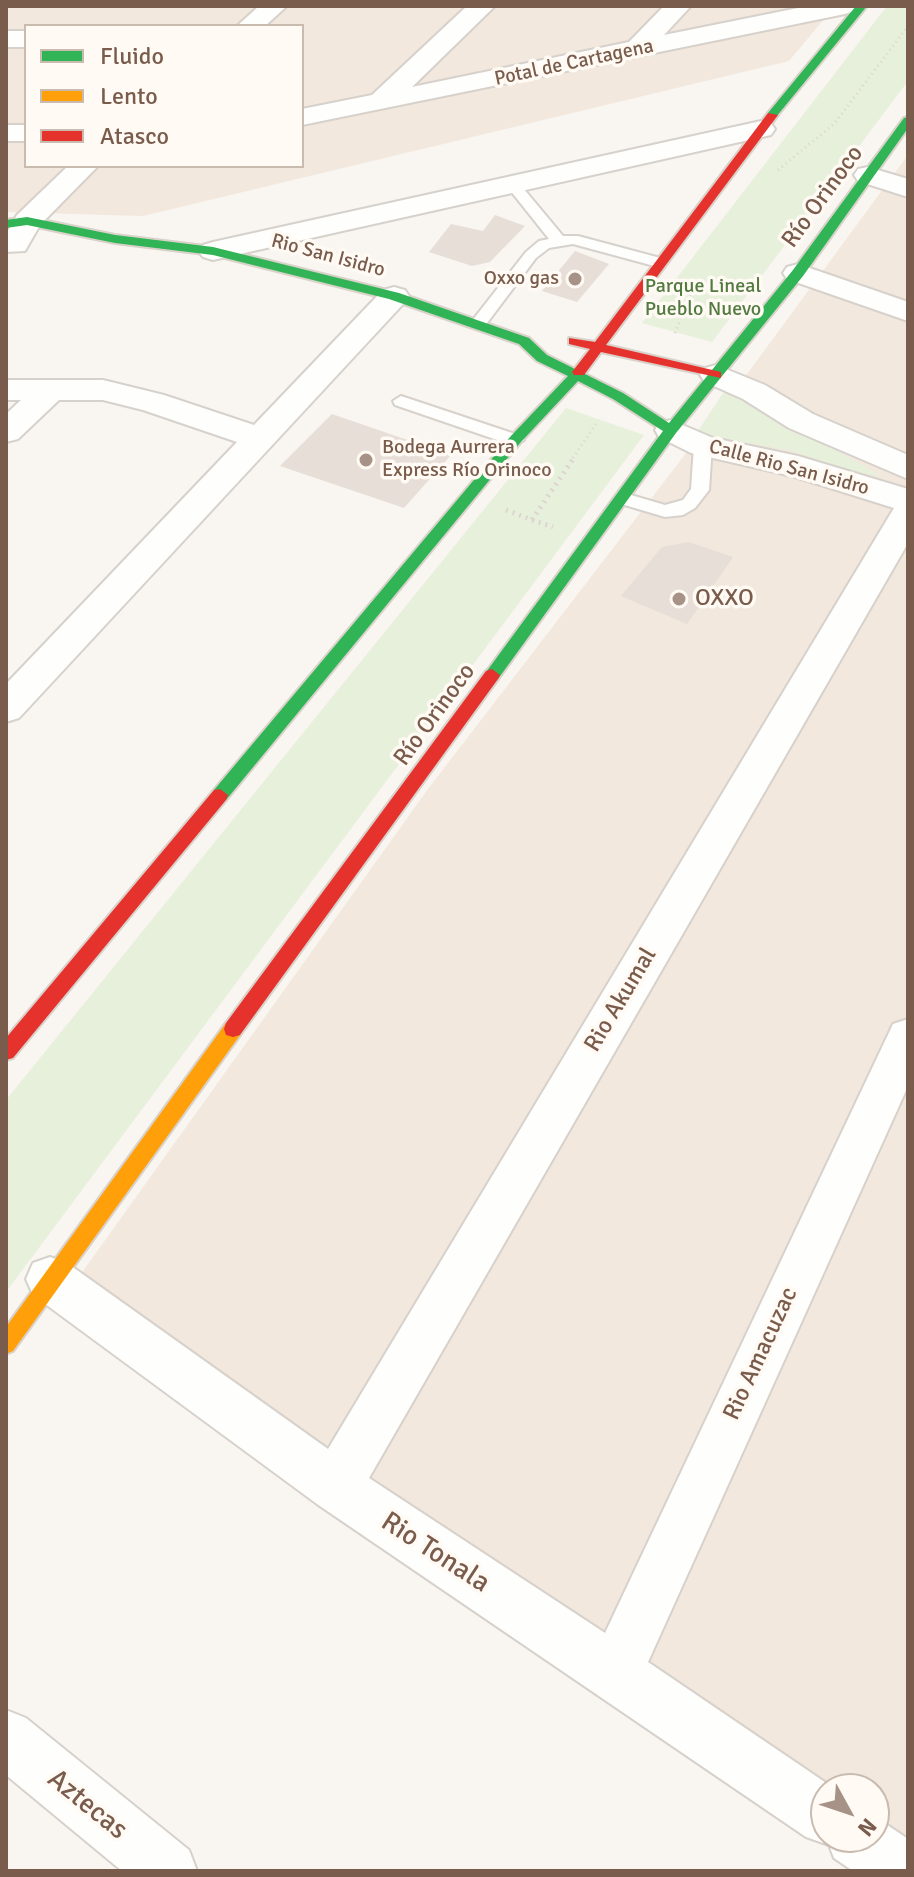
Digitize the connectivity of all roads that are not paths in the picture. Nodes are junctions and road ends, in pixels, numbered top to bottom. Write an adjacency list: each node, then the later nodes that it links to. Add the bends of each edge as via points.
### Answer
1 (274, 6): 6 (street)
2 (482, 6): 8 (street)
3 (678, 6): 7 (street)
4 (845, 6): 7 (street, Potal de Cartagena)
5 (862, 6): 11 (street)
6 (252, 24)
7 (637, 49): 8 (street, Potal de Cartagena)
8 (379, 103): 9 (street, Potal de Cartagena)
9 (304, 117)
10 (908, 120): 13 (street, Río Orinoco)
11 (761, 129): 14 (street); 20 (street)
12 (82, 168): 16 (street)
13 (868, 175): 15 (street); 21 (street, Río Orinoco)
14 (513, 185): 18 (lane); 19 (street)
15 (908, 188)
16 (14, 234): 17 (street, Rio San Isidro); 17 (street, Rio San Isidro)
17 (115, 239): 19 (street, Rio San Isidro)
18 (558, 240): 20 (lane, via 573,239); 24 (lane, via 531,255)
19 (213, 251): 22 (street, Rio San Isidro)
20 (658, 262): 26 (street)
21 (798, 273): 23 (street); 28 (street, Río Orinoco)
22 (394, 296): 24 (street, Rio San Isidro); 34 (street)
23 (908, 312)
24 (478, 324): 25 (street, Rio San Isidro)
25 (524, 341): 26 (street, Rio San Isidro); 27 (street, Rio San Isidro, via 542,358)
26 (599, 346): 27 (street); 28 (street, Rio San Isidro)
27 (576, 375): 32 (street, Rio San Isidro); 35 (street)
28 (716, 375): 32 (street, Río Orinoco); 37 (street, Calle Rio San Isidro, via 801,421)
29 (52, 389): 30 (street); 33 (street); 34 (street, via 103,390)
30 (6, 390)
31 (401, 401): 35 (lane)
32 (671, 430): 36 (street, Calle Rio San Isidro); 38 (street, Río Orinoco)
33 (6, 432)
34 (261, 439): 41 (street)
35 (515, 440): 43 (street)
36 (703, 446): 38 (lane, via 700,490 689,504 665,511); 39 (street, Calle Rio San Isidro, via 798,467)
37 (908, 468)
38 (624, 499): 44 (street, Río Orinoco)
39 (908, 501)
40 (908, 513): 46 (street, Rio Akumal)
41 (6, 708)
42 (908, 1037): 47 (street, Rio Amacuzac)
43 (6, 1052)
44 (50, 1279): 45 (street, Río Orinoco); 46 (street, Rio Tonala)
45 (6, 1344)
46 (335, 1486): 47 (street, Rio Tonala)
47 (615, 1672): 49 (street, Rio Tonala)
48 (6, 1738): 51 (street, Aztecas)
49 (810, 1806)
50 (878, 1853): 52 (street)
51 (168, 1871)
52 (904, 1871)

